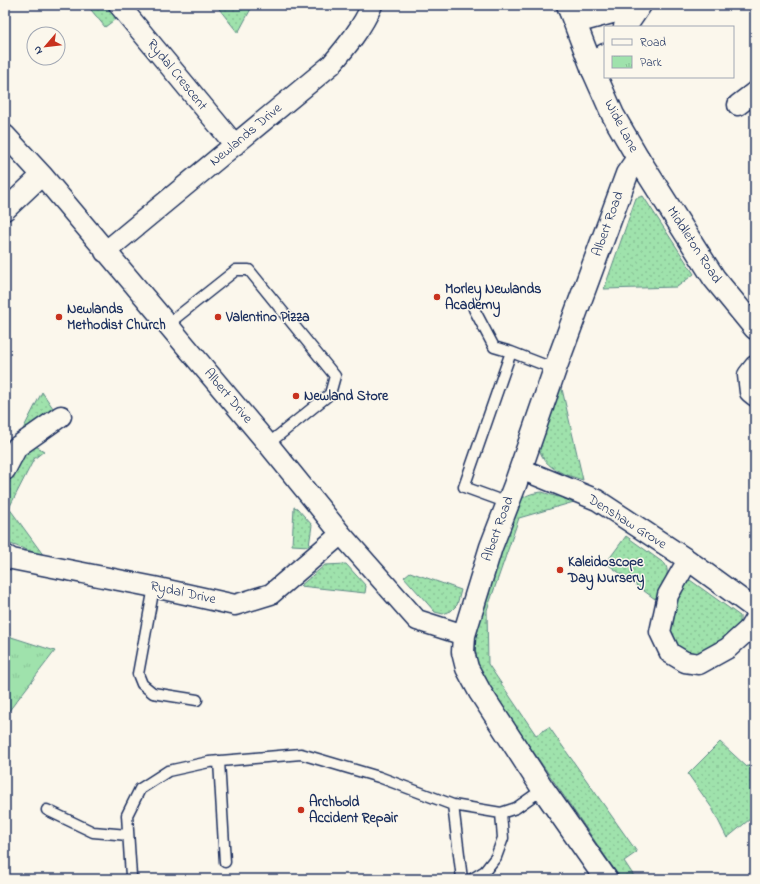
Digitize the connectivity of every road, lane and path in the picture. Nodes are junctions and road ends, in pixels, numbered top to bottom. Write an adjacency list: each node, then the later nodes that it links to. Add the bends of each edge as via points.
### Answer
1 (120, 5): 10 (street, Rydal Crescent)
2 (372, 5): 10 (street, Newlands Drive, via 349,44 330,65)
3 (639, 5): 4 (street, via 587,19); 5 (street)
4 (572, 6): 6 (street, Wide Lane)
5 (626, 26)
6 (599, 63): 11 (street, Wide Lane, via 613,115)
7 (755, 92): 8 (street)
8 (738, 104)
9 (5, 136): 12 (street, Albert Drive)
10 (235, 145): 14 (street, Newlands Drive)
11 (638, 158): 17 (street, Middleton Road, via 714,278); 20 (street, Albert Road, via 626,174)
12 (42, 175): 13 (street); 14 (street, Albert Drive)
13 (5, 210)
14 (105, 252): 16 (street, Albert Drive)
15 (474, 309): 18 (lane, via 494,347)
16 (168, 324): 23 (street, Albert Drive); 23 (lane, via 236,270 249,270 335,376 330,394)
17 (755, 328)
18 (511, 352): 20 (lane); 26 (lane, via 464,487)
19 (755, 366): 21 (street, via 748,375 750,392)
20 (555, 369): 24 (street, Albert Road)
21 (755, 396)
22 (60, 416): 25 (street, via 17,447)
23 (268, 444): 27 (street, Albert Drive)
24 (521, 469): 26 (street, Albert Road); 29 (street, Denshaw Grove, via 597,500)
25 (5, 470)
26 (508, 503): 33 (street, Albert Road, via 491,547)
27 (341, 534): 30 (street, Rydal Drive, via 270,594 235,605); 33 (street, Albert Drive, via 417,620)
28 (5, 555): 30 (street, Rydal Drive, via 12,559)
29 (688, 560): 31 (street, Denshaw Grove); 32 (street, via 668,595 660,632 670,653 685,662 698,664 728,648 749,629)
30 (154, 587): 34 (lane, via 138,674 142,684 153,694)
31 (755, 609)
32 (755, 619)
33 (464, 635): 36 (street, Albert Road, via 463,652 467,668)
34 (197, 700)
35 (219, 762): 37 (lane, via 301,754 379,777); 40 (lane, via 168,771 140,789 127,815); 41 (lane)
36 (543, 789): 39 (lane, via 516,808); 45 (street, Albert Road)
37 (453, 805): 39 (lane); 43 (lane)
38 (47, 810): 40 (lane, via 93,832)
39 (502, 813): 44 (lane, via 503,838 496,858 485,871)
40 (128, 835): 42 (lane)
41 (225, 862)
42 (131, 876)
43 (462, 879)
44 (472, 879)
45 (606, 879)

